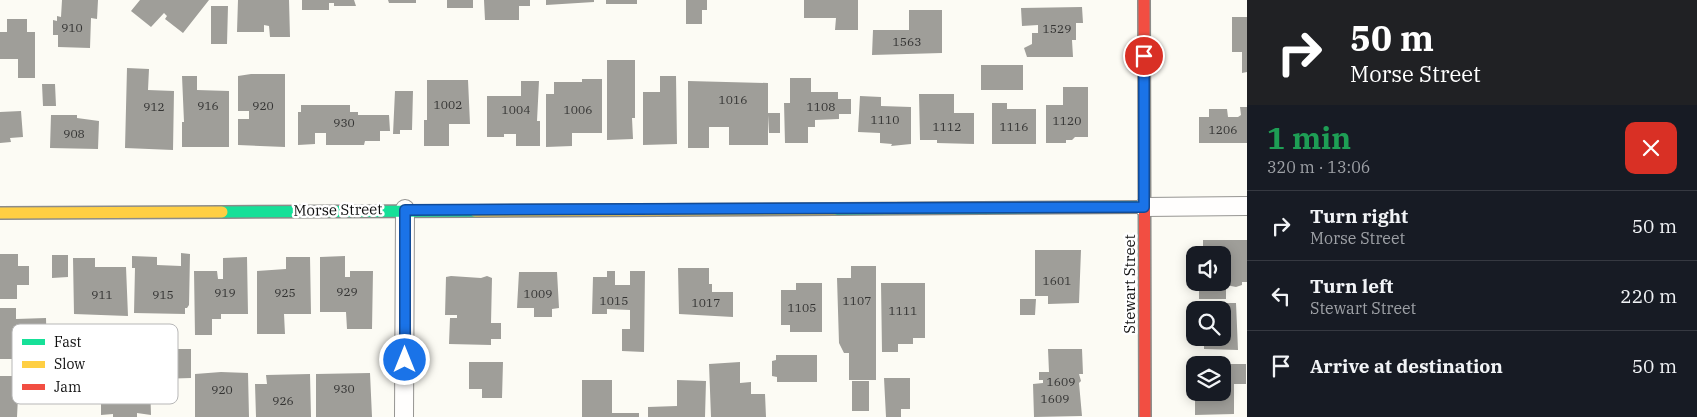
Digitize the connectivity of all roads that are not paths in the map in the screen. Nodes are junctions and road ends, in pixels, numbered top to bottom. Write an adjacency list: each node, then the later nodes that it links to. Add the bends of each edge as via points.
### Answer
1 (1144, 0): 3 (street, Stewart Street)
2 (1247, 206): 3 (street, Morse Street)
3 (1144, 207): 4 (street, Morse Street); 7 (street, Stewart Street)
4 (405, 210): 5 (street, Morse Street); 6 (street)
5 (0, 213)
6 (404, 417)
7 (1145, 417)

